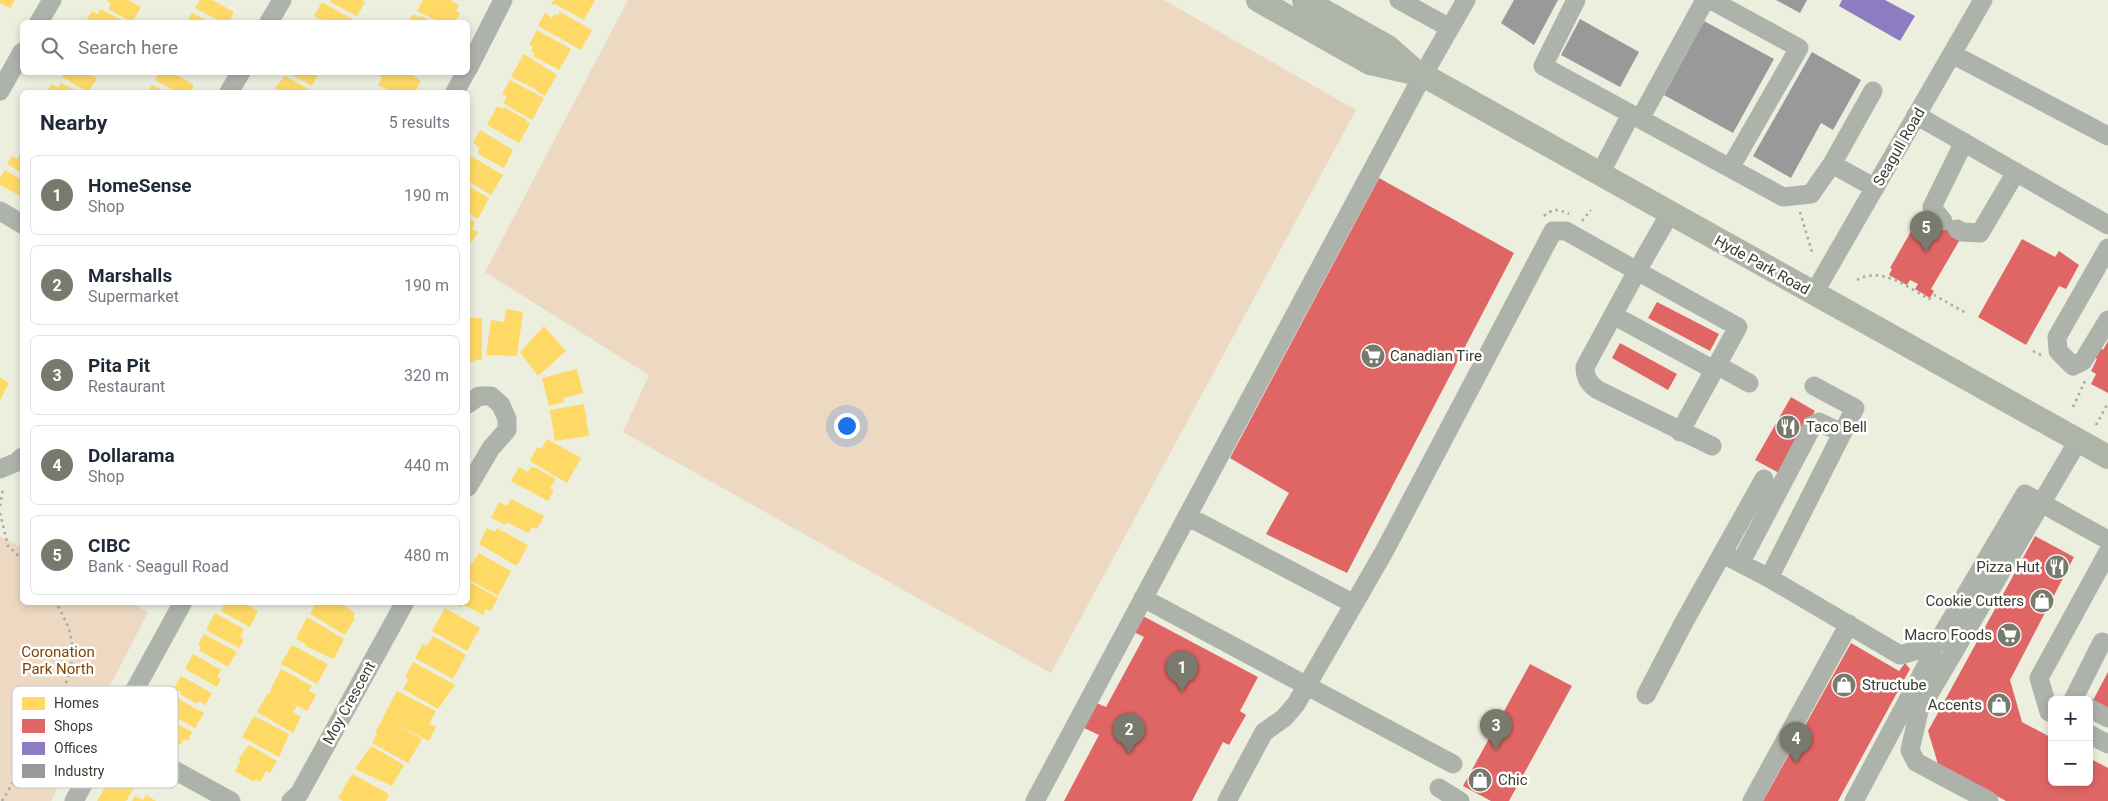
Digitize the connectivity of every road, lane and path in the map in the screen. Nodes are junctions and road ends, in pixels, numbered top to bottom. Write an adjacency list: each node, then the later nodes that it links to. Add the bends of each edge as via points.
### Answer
1 (52, 0): 12 (street)
2 (282, 0): 13 (street)
3 (503, 0): 17 (street)
4 (1258, 0): 18 (main road, Hyde Park Road, via 1370,63)
5 (1304, 0): 18 (main road, Hyde Park Road, via 1388,47)
6 (1398, 0): 14 (street)
7 (1466, 0): 14 (street)
8 (1576, 0): 26 (street, via 1543,66)
9 (1705, 0): 26 (street)
10 (1711, 0): 30 (street, via 1798,48)
11 (1984, 0): 15 (street, Seagull Road)
12 (40, 20)
13 (270, 20)
14 (1450, 28): 18 (street)
15 (1952, 54): 25 (street, Seagull Road); 27 (street)
16 (20, 56): 23 (street)
17 (470, 65)
18 (1419, 74): 32 (main road, Hyde Park Road); 66 (street)
19 (239, 75): 21 (street)
20 (464, 75): 22 (street)
21 (230, 90)
22 (456, 90)
23 (0, 91)
24 (1873, 92): 29 (street)
25 (1916, 116): 28 (street); 33 (street, Seagull Road)
26 (1636, 117): 30 (street); 32 (street)
27 (2108, 136)
28 (1964, 142): 31 (street); 31 (street, via 1932,207 1962,232 1980,233)
29 (1832, 164): 33 (street); 34 (street, via 1811,194)
30 (1730, 168): 34 (street, via 1783,197)
31 (2016, 172): 38 (street)
32 (1600, 174): 36 (main road, Hyde Park Road)
33 (1875, 188): 43 (street, Seagull Road)
34 (1796, 196): 40 (path)
35 (0, 211): 37 (street)
36 (1670, 213): 41 (street); 43 (main road, Hyde Park Road)
37 (20, 223)
38 (2108, 225)
39 (2108, 248): 46 (street, via 2057,337 2058,352 2073,366 2083,361)
40 (1812, 252)
41 (1637, 271): 45 (street); 47 (street, via 1738,328); 75 (street, via 1566,231 1553,231)
42 (1857, 280): 44 (path, via 1864,276 1887,276 1929,299 1934,295)
43 (1814, 293): 55 (main road, Hyde Park Road)
44 (1966, 313)
45 (1613, 315): 47 (street); 53 (street, via 1585,367 1590,384)
46 (2108, 320)
47 (1716, 368): 48 (street); 53 (street)
48 (1748, 383)
49 (1814, 386): 54 (street, via 1855,408)
50 (470, 403): 61 (street, via 479,396 491,396 501,405 507,420 507,430 491,448)
51 (2108, 403): 52 (path)
52 (2096, 425)
53 (1680, 432): 56 (street)
54 (1842, 433): 71 (street, via 1819,422 1813,425); 72 (street)
55 (2078, 441): 57 (main road, Hyde Park Road); 63 (street)
56 (1712, 446)
57 (2106, 451)
58 (20, 459): 59 (street)
59 (0, 469)
60 (1764, 479): 69 (street)
61 (470, 484)
62 (3, 489): 64 (path)
63 (2041, 504): 67 (street); 81 (street, via 2024,494 1936,645); 106 (street, via 1920,711 1910,750 1916,762)
64 (0, 506)
65 (0, 513): 70 (path, via 8,546)
66 (1187, 516): 74 (street); 75 (street)
67 (2108, 540)
68 (2108, 552): 73 (street)
69 (1723, 554): 71 (street); 85 (street)
70 (20, 557)
71 (1741, 562): 72 (street)
72 (1769, 578): 79 (street)
73 (2101, 583): 87 (street, via 2040,678)
74 (1144, 598): 84 (street); 101 (street)
75 (1354, 604): 84 (street)
76 (57, 605): 82 (path, via 70,634 73,652)
77 (181, 605): 83 (street)
78 (403, 605): 100 (street, Moy Crescent, via 299,794)
79 (1849, 624): 81 (street, via 1900,655); 104 (street)
80 (2102, 642): 86 (street)
81 (1932, 646): 105 (street, via 1932,655)
82 (64, 686)
83 (137, 686)
84 (1306, 686): 92 (street); 102 (street, via 1284,718 1264,732)
85 (1646, 695)
86 (2075, 696)
87 (2048, 708)
88 (2093, 710): 89 (street)
89 (2108, 718)
90 (2093, 736): 91 (street)
91 (2108, 744)
92 (1453, 764)
93 (178, 772): 99 (street)
94 (12, 784): 97 (path)
95 (81, 788): 98 (street)
96 (1438, 788): 103 (street)
97 (2, 801)
98 (74, 801)
99 (231, 801)
100 (291, 801)
101 (1035, 801)
102 (1227, 801)
103 (1460, 801)
104 (1752, 801)
105 (1854, 801)
106 (1989, 801)

